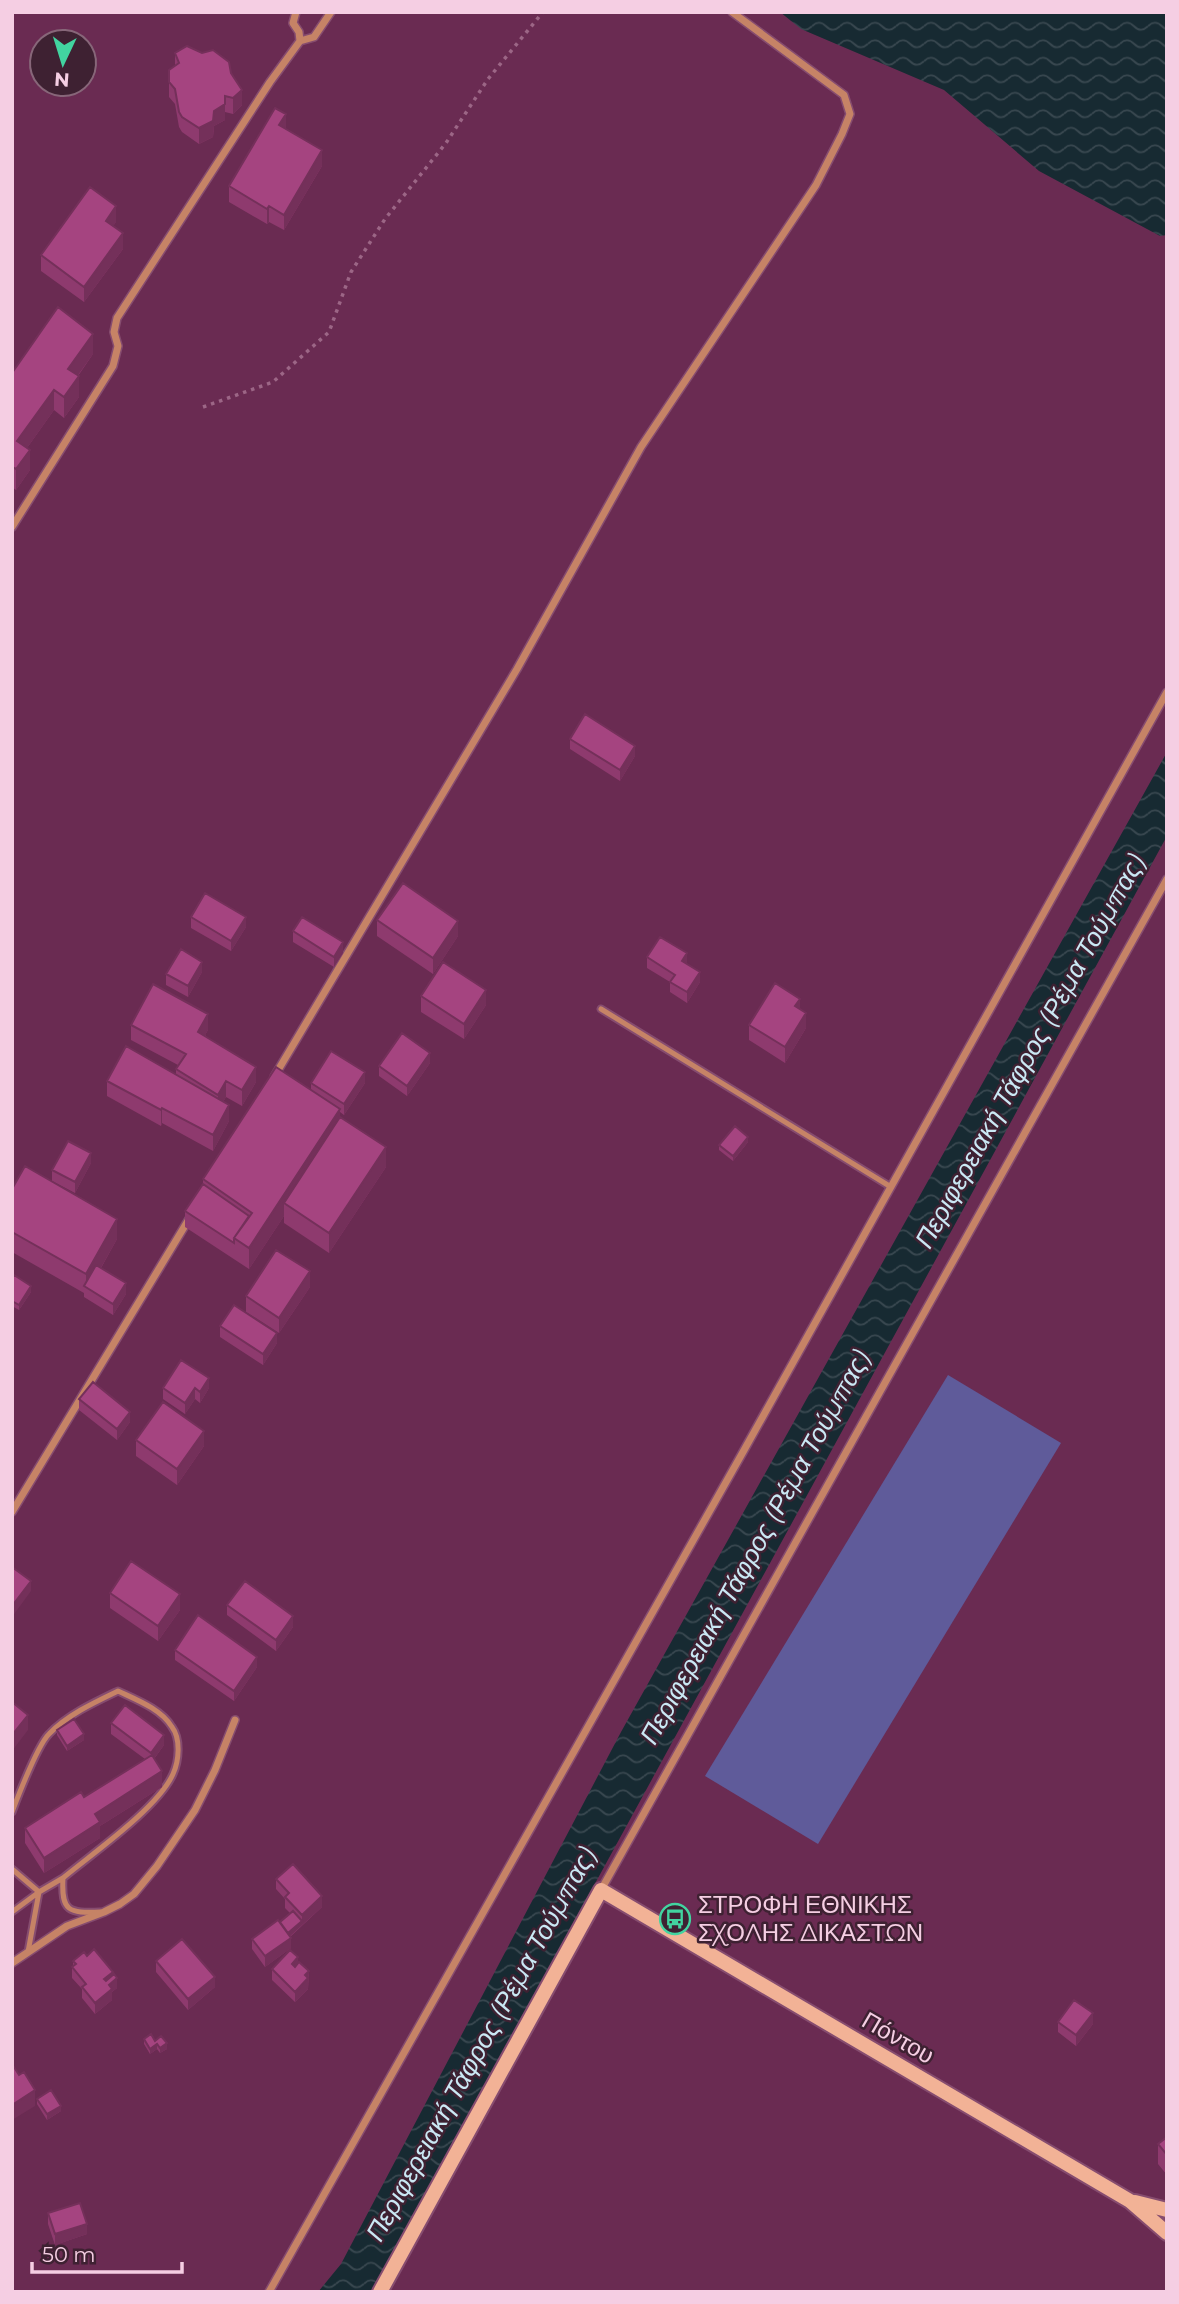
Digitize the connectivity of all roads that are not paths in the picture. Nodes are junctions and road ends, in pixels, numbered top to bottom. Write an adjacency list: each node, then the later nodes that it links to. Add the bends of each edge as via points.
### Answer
1 (296, 12): 4 (street, via 293,23)
2 (331, 12): 4 (street, via 314,37)
3 (732, 12): 9 (street, via 844,95 850,114 842,134 816,185 641,447 517,669)
4 (300, 41): 5 (street, via 117,318 113,366)
5 (12, 527)
6 (1167, 692): 10 (street)
7 (1167, 879): 17 (street)
8 (601, 1009): 10 (lane)
9 (266, 1091)
10 (891, 1187): 26 (street)
11 (195, 1209): 12 (street)
12 (12, 1512)
13 (235, 1720): 20 (street, via 189,1819 157,1866 134,1894)
14 (12, 1812): 16 (lane, via 47,1735 98,1701 118,1691 151,1707 173,1727 179,1750 174,1774 157,1798)
15 (12, 1869): 18 (lane)
16 (63, 1878): 18 (lane); 20 (lane, via 64,1904 72,1910)
17 (601, 1890): 23 (main road, Πόντου); 27 (main road)
18 (39, 1892): 19 (lane); 21 (lane)
19 (12, 1912)
20 (104, 1912): 21 (street, via 67,1926)
21 (27, 1952): 22 (street)
22 (12, 1963)
23 (1130, 2201): 24 (main road); 25 (main road, Πόντου)
24 (1167, 2210)
25 (1167, 2233)
26 (270, 2292)
27 (380, 2292)

